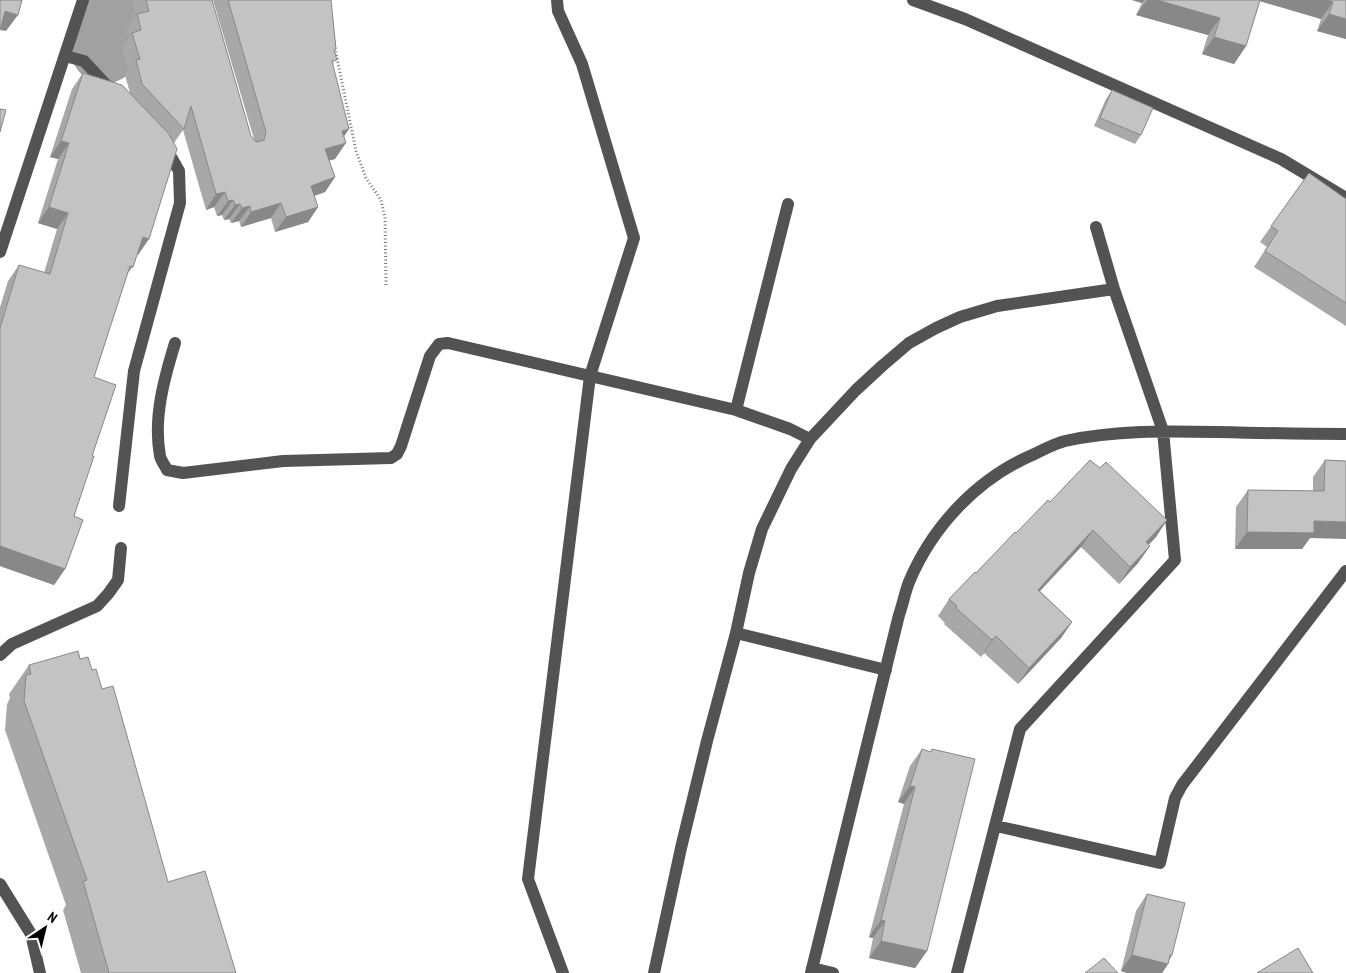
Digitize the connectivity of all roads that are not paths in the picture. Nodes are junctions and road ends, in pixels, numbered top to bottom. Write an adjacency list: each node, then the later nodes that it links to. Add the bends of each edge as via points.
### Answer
1 (83, 0): 5 (street)
2 (557, 0): 14 (street, via 558,11 582,64 634,238)
3 (913, 0): 4 (street)
4 (933, 3): 8 (street, via 1281,159)
5 (64, 56): 6 (street, via 84,61); 11 (street)
6 (120, 99)
7 (158, 138): 19 (street, via 179,171 180,203 134,371)
8 (1346, 198)
9 (788, 204): 15 (street)
10 (1096, 228): 12 (street)
11 (0, 252)
12 (1114, 289): 16 (street); 18 (street, via 997,306 936,328 882,366)
13 (175, 343): 14 (street, via 163,384 159,448 167,470 184,473 282,461 391,458 401,446 422,376 439,344 485,350)
14 (590, 376): 15 (street); 29 (street, via 528,879)
15 (736, 410): 18 (street)
16 (1163, 431): 17 (street); 24 (street, via 1099,435 1063,442 1022,460 979,487 943,525 909,582); 25 (street, via 1174,560 1020,729)
17 (1346, 434)
18 (810, 439): 22 (street, via 790,469 762,529)
19 (119, 506)
20 (122, 548): 23 (street, via 118,580 97,606 12,644)
21 (1346, 571): 25 (street, via 1182,785 1175,798 1160,863)
22 (736, 633): 24 (street); 30 (street, via 688,819)
23 (0, 655)
24 (886, 670): 27 (street)
25 (996, 826): 32 (street)
26 (0, 884): 28 (street, via 31,934)
27 (812, 971): 31 (street)
28 (40, 973)
29 (563, 973)
30 (654, 973)
31 (833, 973)
32 (957, 973)

